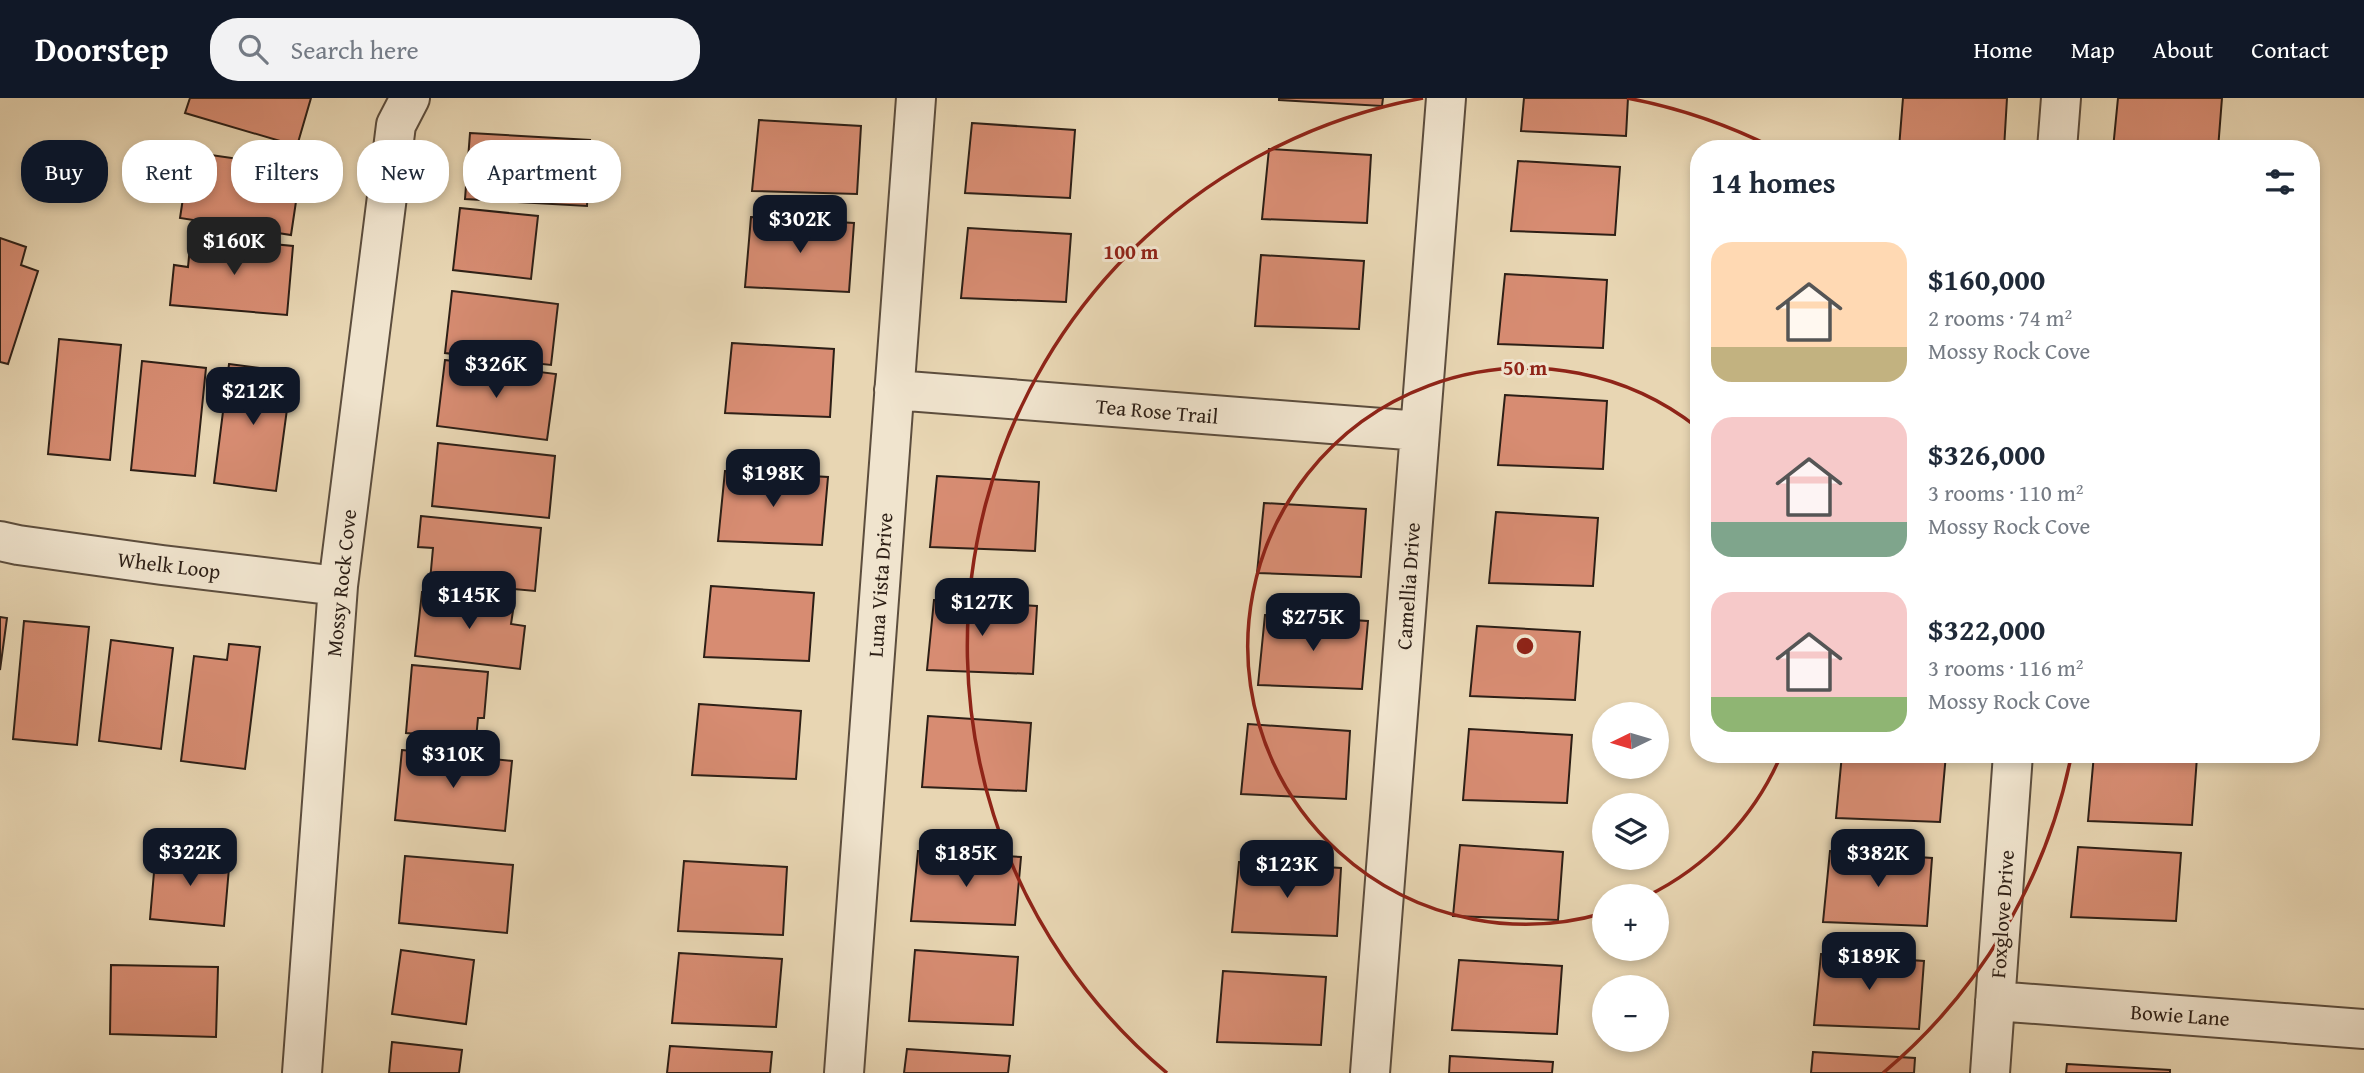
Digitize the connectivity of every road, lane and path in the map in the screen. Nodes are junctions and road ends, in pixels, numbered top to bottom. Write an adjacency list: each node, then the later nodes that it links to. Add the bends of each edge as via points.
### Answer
1 (410, 98): 9 (street, Mossy Rock Cove, via 396,125)
2 (916, 98): 6 (street, Luna Vista Drive)
3 (1446, 98): 7 (street, Camellia Drive)
4 (2061, 98): 5 (street)
5 (2058, 140)
6 (894, 390): 7 (street, Tea Rose Trail); 14 (street, Luna Vista Drive)
7 (1420, 431): 15 (street, Camellia Drive)
8 (0, 541): 9 (street, Whelk Loop)
9 (338, 586): 13 (street, Mossy Rock Cove)
10 (2012, 763): 11 (street, Foxglove Drive)
11 (1995, 1001): 12 (street, Bowie Lane); 16 (street, Foxglove Drive)
12 (2364, 1030)
13 (302, 1073)
14 (845, 1073)
15 (1370, 1073)
16 (1990, 1073)

